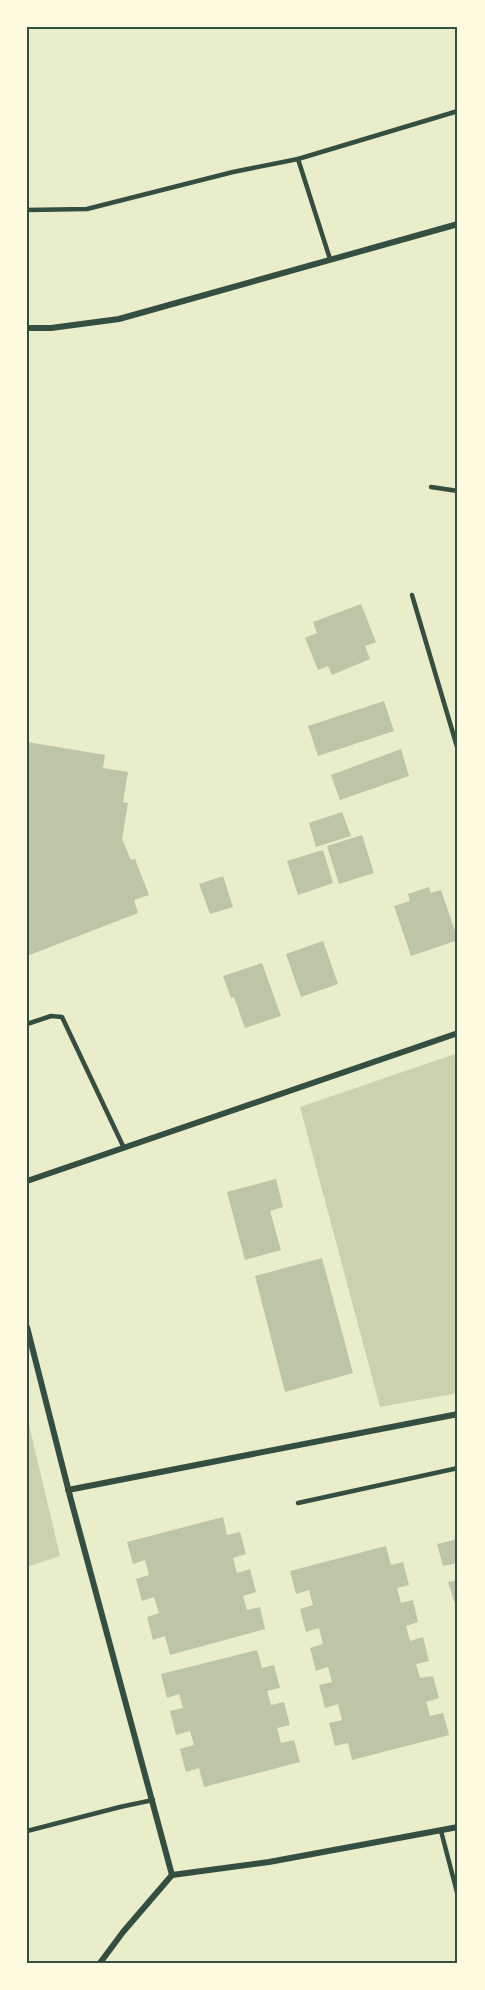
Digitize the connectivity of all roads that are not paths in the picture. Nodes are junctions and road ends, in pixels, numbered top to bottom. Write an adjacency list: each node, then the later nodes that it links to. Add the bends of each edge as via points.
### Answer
1 (458, 111): 2 (lane)
2 (298, 159): 3 (lane, via 87,209); 5 (lane)
3 (27, 210)
4 (458, 224): 5 (street)
5 (330, 259): 6 (street, via 120,318)
6 (27, 328)
7 (431, 487): 8 (lane)
8 (458, 491)
9 (412, 595): 10 (lane)
10 (458, 750)
11 (27, 1024): 13 (lane, via 51,1016 63,1017)
12 (458, 1033): 13 (street)
13 (124, 1148): 14 (street)
14 (27, 1181)
15 (27, 1327): 18 (street)
16 (458, 1414): 18 (street)
17 (458, 1468): 19 (lane)
18 (68, 1490): 20 (street)
19 (298, 1503)
20 (153, 1800): 22 (lane); 24 (street)
21 (458, 1827): 23 (street)
22 (27, 1831)
23 (441, 1831): 24 (street); 25 (lane)
24 (172, 1875): 26 (street)
25 (458, 1896)
26 (100, 1963)

